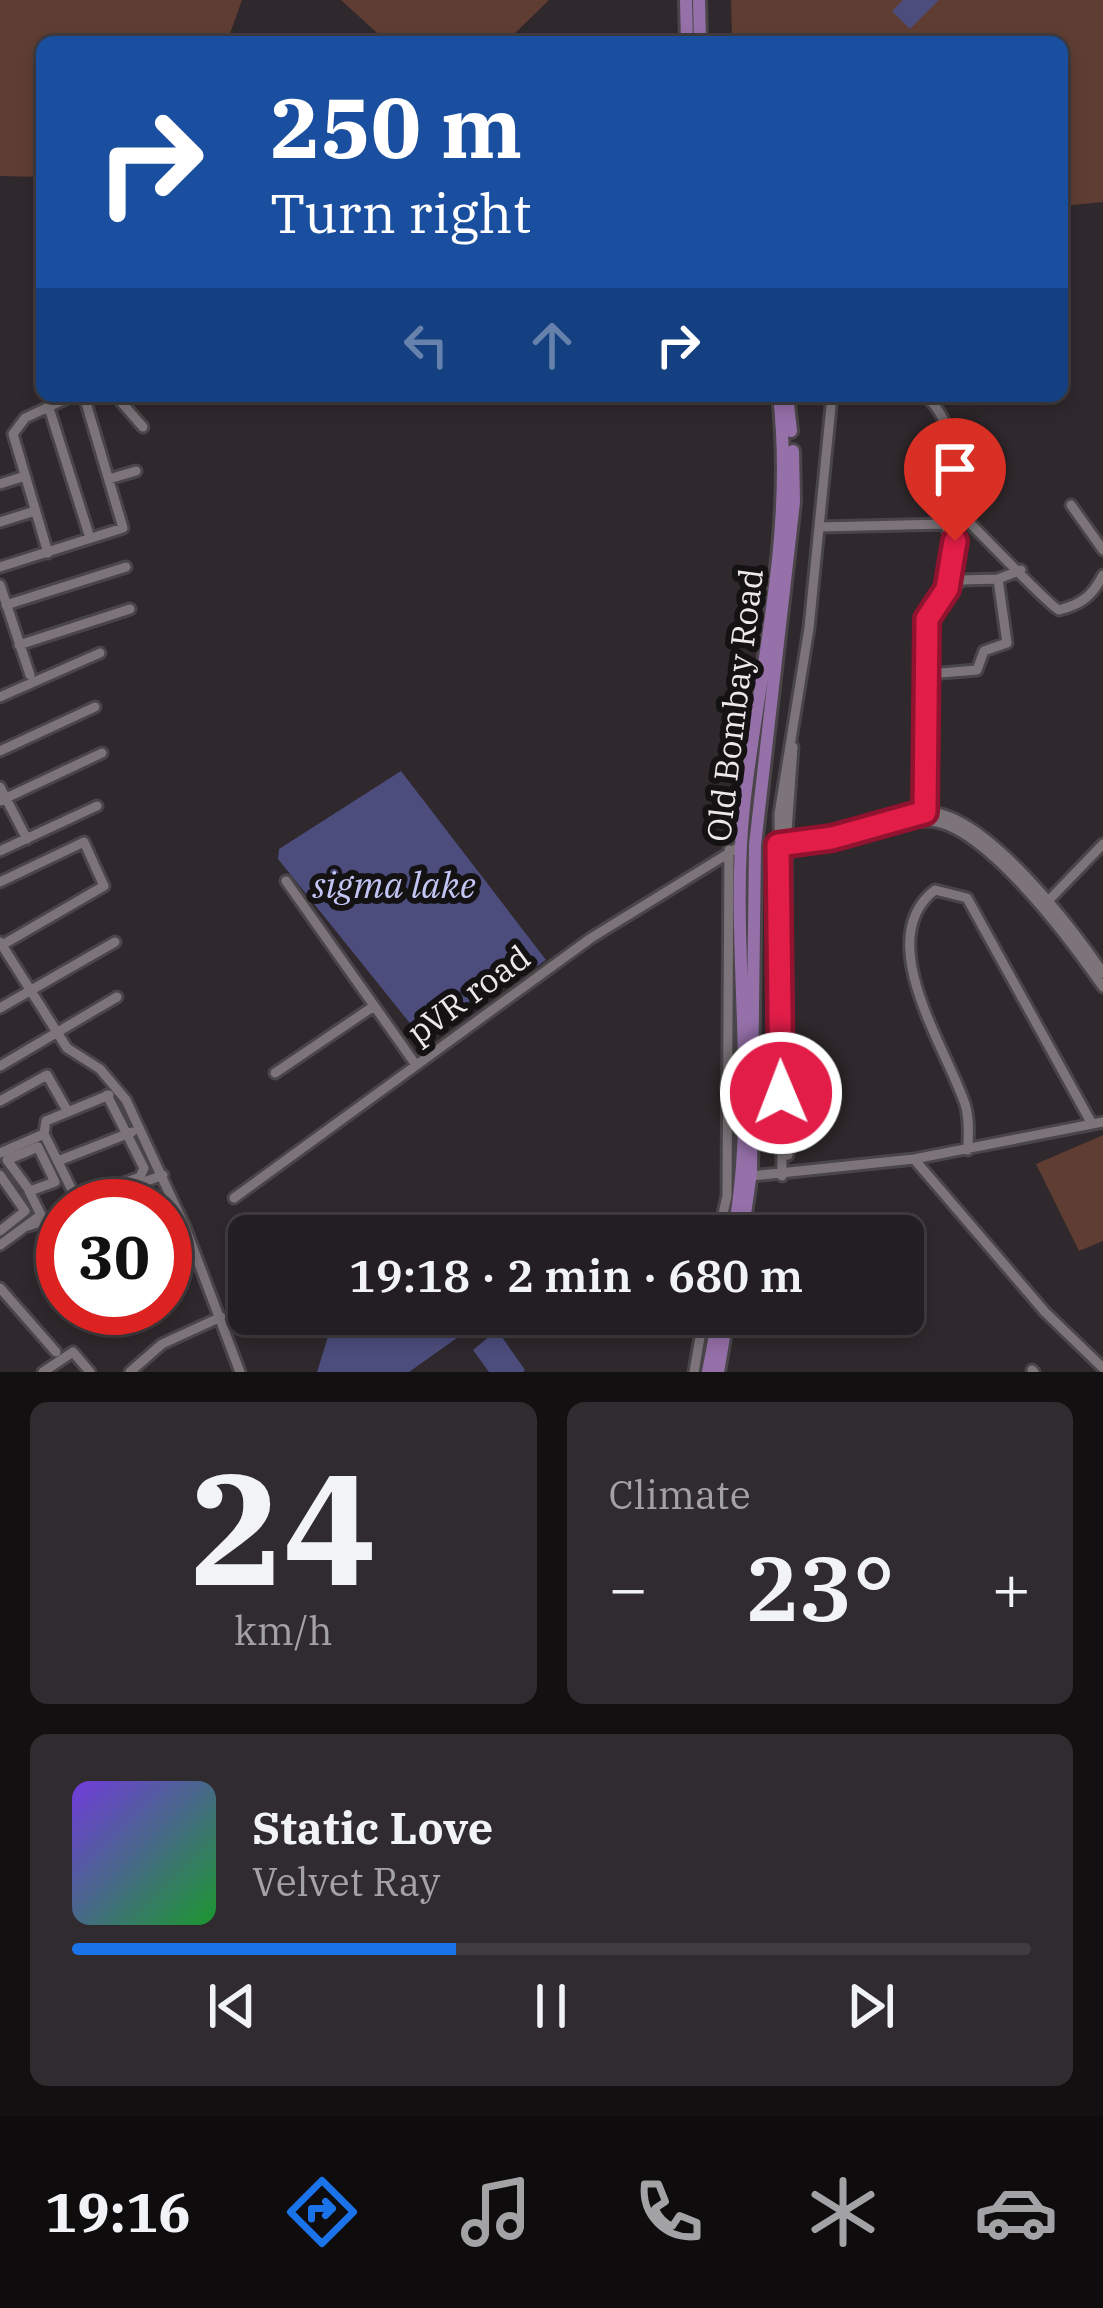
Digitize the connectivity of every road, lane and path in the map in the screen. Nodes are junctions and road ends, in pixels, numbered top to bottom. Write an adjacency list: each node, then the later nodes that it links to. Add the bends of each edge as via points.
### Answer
1 (686, 0): 3 (main road)
2 (699, 0): 4 (main road)
3 (687, 36)
4 (700, 36)
5 (60, 402): 12 (street)
6 (85, 402): 16 (street)
7 (121, 402): 13 (street)
8 (783, 402): 50 (main road, Old Bombay Road, via 786,501)
9 (784, 402): 81 (main road, Old Bombay Road, via 794,502 755,845)
10 (831, 402): 23 (street)
11 (931, 402): 18 (street, via 956,464)
12 (49, 408): 15 (street, via 16,425); 24 (street)
13 (142, 428)
14 (136, 471): 16 (street)
15 (25, 476): 17 (street); 20 (street)
16 (109, 479): 24 (street, via 123,528)
17 (0, 484)
18 (953, 506): 22 (street); 29 (street)
19 (1071, 506): 25 (street)
20 (34, 511): 21 (street); 26 (street)
21 (0, 522)
22 (945, 524): 23 (street); 33 (street, via 957,554)
23 (820, 527): 51 (street, via 785,758)
24 (90, 538): 26 (street)
25 (1103, 550)
26 (48, 553): 27 (street)
27 (0, 567)
28 (126, 567): 34 (street)
29 (1021, 570): 30 (street, via 1059,610 1085,601); 31 (street)
30 (1103, 575)
31 (998, 579): 33 (street); 38 (street, via 1007,643 984,651 977,670)
32 (0, 585): 34 (street)
33 (947, 589): 38 (street, via 928,612)
34 (6, 605): 36 (street)
35 (130, 610): 36 (street)
36 (19, 645): 39 (street)
37 (100, 653): 40 (street)
38 (929, 674): 47 (street)
39 (30, 675)
40 (0, 698)
41 (95, 707): 42 (street)
42 (0, 751)
43 (102, 753): 45 (street)
44 (0, 787): 45 (street)
45 (3, 800): 48 (street)
46 (97, 806): 48 (street)
47 (925, 812): 51 (street); 55 (street, via 959,823)
48 (27, 839): 52 (street)
49 (1103, 844): 55 (street)
50 (736, 848): 65 (street, pVR road, via 591,938); 86 (street); 87 (main road, Old Bombay Road)
51 (782, 849): 59 (street, via 922,820 952,826 1045,906); 82 (street)
52 (0, 851)
53 (286, 881): 62 (street)
54 (0, 882): 57 (street, via 84,842 104,886)
55 (1052, 898): 58 (street)
56 (115, 941): 60 (street)
57 (1, 943): 60 (street)
58 (1103, 973)
59 (1103, 987)
60 (31, 992): 63 (street); 64 (street)
61 (117, 998): 64 (street)
62 (374, 1006): 65 (street); 67 (street)
63 (0, 1008)
64 (55, 1032): 66 (street); 68 (street)
65 (416, 1065): 85 (street, pVR road)
66 (0, 1066)
67 (275, 1073)
68 (119, 1090): 69 (street); 73 (street)
69 (107, 1095): 71 (street); 73 (street)
70 (0, 1101): 71 (street, via 47,1075)
71 (68, 1112): 74 (street, via 43,1123)
72 (1097, 1123): 75 (street); 75 (street, via 967,898 935,890 911,917 909,940 933,1041 964,1101)
73 (135, 1131): 78 (street); 78 (street, via 142,1175 82,1201); 80 (street)
74 (44, 1133): 76 (street); 78 (street)
75 (968, 1150): 77 (street)
76 (0, 1153)
77 (914, 1159): 82 (street); 97 (street)
78 (58, 1161)
79 (0, 1175): 89 (street, via 25,1211)
80 (163, 1175): 83 (street); 92 (street)
81 (751, 1176): 82 (street); 88 (main road, Old Bombay Road)
82 (785, 1176)
83 (153, 1179)
84 (29, 1191): 84 (street, via 55,1182 38,1148 7,1160); 90 (street, via 42,1218)
85 (234, 1198)
86 (721, 1215)
87 (739, 1215)
88 (743, 1215)
89 (0, 1231)
90 (0, 1245)
91 (0, 1288): 96 (street)
92 (221, 1317): 100 (street, via 162,1344); 101 (street)
93 (700, 1335): 102 (street)
94 (715, 1335): 103 (main road)
95 (724, 1335): 104 (main road)
96 (56, 1352)
97 (1100, 1365): 105 (street)
98 (43, 1372): 99 (street, via 73,1352)
99 (90, 1372)
100 (130, 1372)
101 (241, 1372)
102 (694, 1372)
103 (708, 1372)
104 (718, 1372)
105 (1088, 1372)

